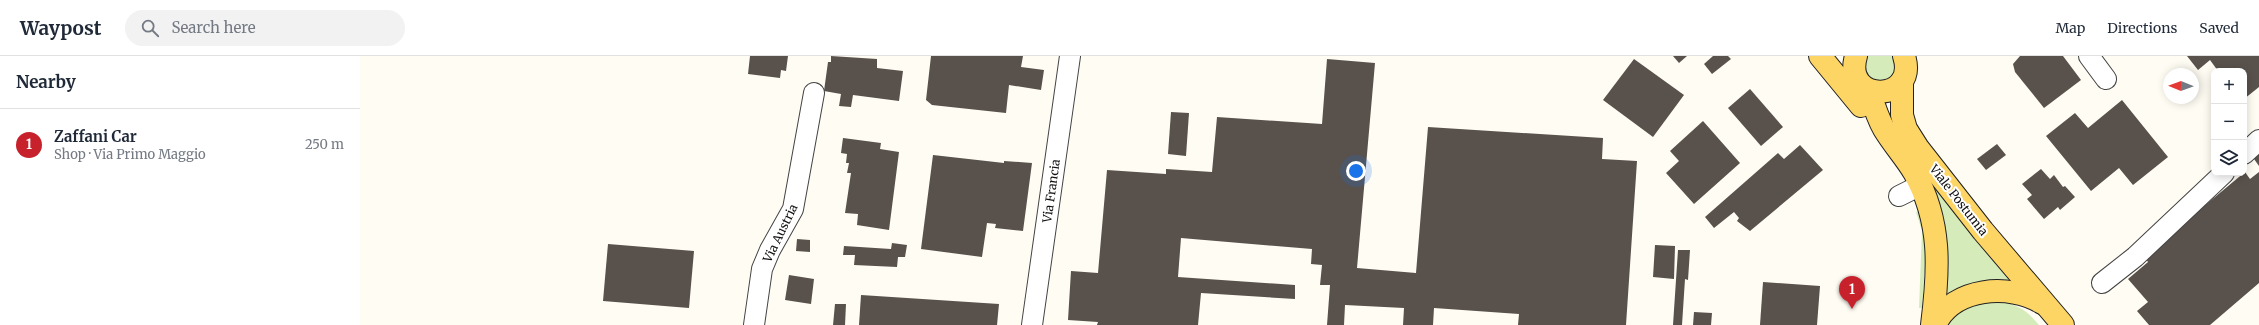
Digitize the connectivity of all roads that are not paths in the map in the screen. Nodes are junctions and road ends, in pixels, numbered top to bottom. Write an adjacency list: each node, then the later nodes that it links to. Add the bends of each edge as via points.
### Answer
1 (1070, 56): 19 (street, Via Francia)
2 (1820, 56): 10 (main road)
3 (1839, 56): 5 (main road)
4 (2089, 56): 7 (street)
5 (1855, 64): 8 (main road, via 1857,79)
6 (1907, 66): 8 (main road, Viale Postumia, via 1890,90); 17 (main road, Viale Postumia, via 1902,116 1906,129 1983,231)
7 (2106, 79)
8 (1869, 90): 10 (main road)
9 (814, 93): 18 (street, Via Austria, via 793,210 762,269)
10 (1884, 130): 14 (main road)
11 (2259, 140): 12 (street)
12 (2247, 151)
13 (2221, 176): 16 (street, via 2135,257)
14 (1921, 184): 15 (street); 20 (main road, via 1931,211 1937,245)
15 (1899, 196)
16 (2102, 283)
17 (2047, 306): 20 (main road, Viale Postumia, via 2036,299 2010,291 1980,293 1952,305); 21 (main road, Viale Postumia)
18 (754, 325)
19 (1032, 325)
20 (1933, 325)
21 (2063, 325)

